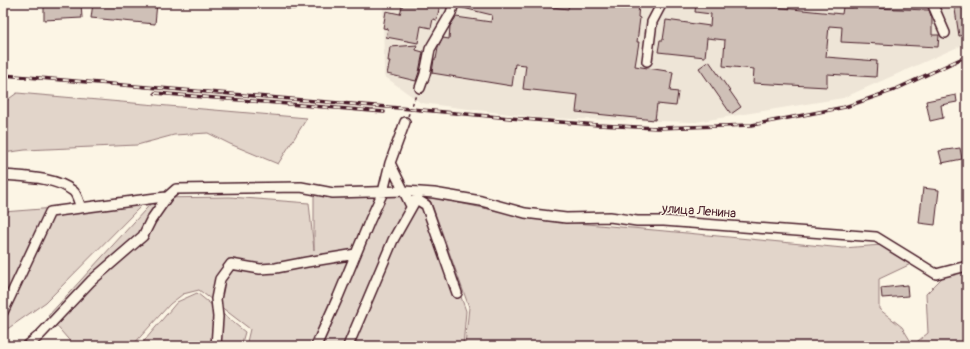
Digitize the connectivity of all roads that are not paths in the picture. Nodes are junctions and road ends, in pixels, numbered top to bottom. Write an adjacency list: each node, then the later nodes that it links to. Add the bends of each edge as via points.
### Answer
1 (454, 3): 6 (street, via 430,49)
2 (662, 3): 5 (street, via 652,22)
3 (932, 3): 4 (street)
4 (945, 33)
5 (647, 61)
6 (420, 88)
7 (405, 122): 8 (street)
8 (390, 162): 10 (street); 11 (street)
9 (3, 175): 14 (street, via 58,182 74,192)
10 (404, 191): 11 (street, улица Ленина); 13 (street, улица Ленина); 13 (street)
11 (383, 192): 12 (street, улица Ленина, via 333,193 301,187 176,189); 15 (street)
12 (167, 197): 14 (street); 19 (street, via 143,236 91,281)
13 (416, 199): 16 (street, улица Ленина, via 434,193 482,201 525,213 566,218 610,217 636,221 876,237 936,274); 17 (street, via 426,205); 22 (street, via 393,240)
14 (82, 208): 18 (street, via 50,212)
15 (356, 254): 20 (street, via 276,268 260,269 231,264 220,279 216,299); 21 (street)
16 (967, 266)
17 (457, 293)
18 (3, 312)
19 (27, 346)
20 (216, 346)
21 (316, 346)
22 (348, 346)

